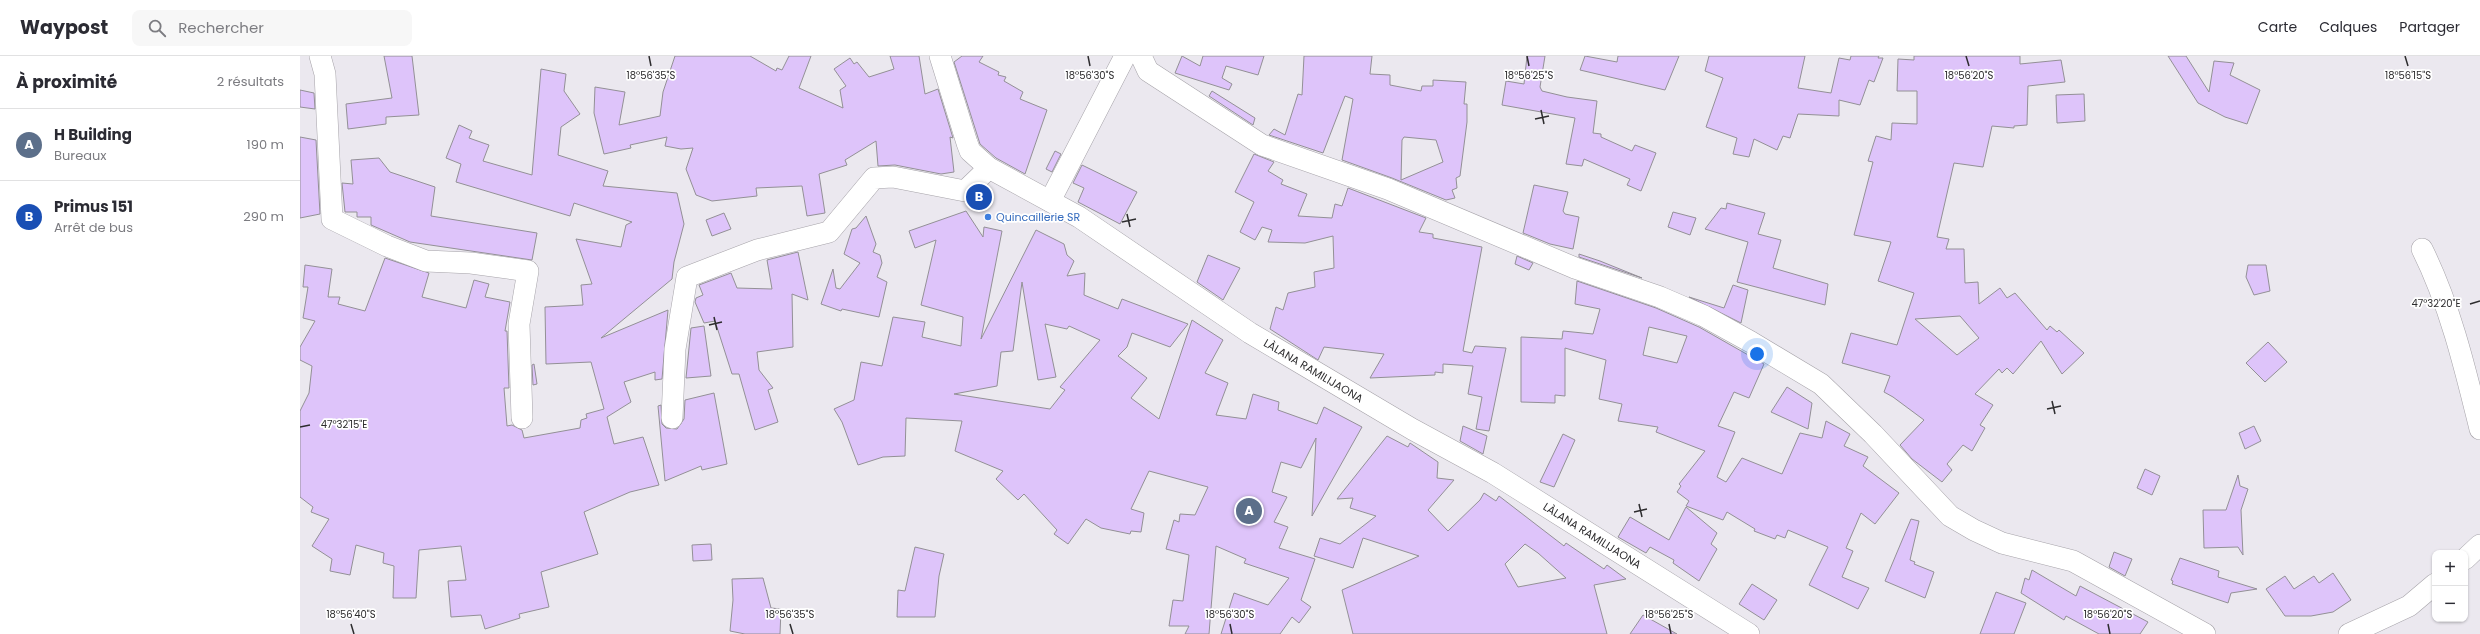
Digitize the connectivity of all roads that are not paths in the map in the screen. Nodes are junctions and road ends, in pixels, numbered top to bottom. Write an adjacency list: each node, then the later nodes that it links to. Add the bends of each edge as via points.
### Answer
1 (320, 56): 8 (street, via 325,74 332,219 387,246 426,261 471,263 528,271 519,324)
2 (940, 56): 5 (street, LÀLANA RAMILIJAONA, via 970,151)
3 (1125, 56): 6 (street)
4 (1142, 56): 15 (street, via 1148,71 1262,145 1388,189 1575,268 1660,297 1704,316 1745,338 1821,384 1873,434 1950,516 2002,543 2073,561)
5 (989, 168): 6 (street, LÀLANA RAMILIJAONA); 9 (street, via 965,191 893,177 874,178 829,232 757,250 687,277 675,349)
6 (1050, 201): 14 (street, LÀLANA RAMILIJAONA, via 1079,217 1250,333 1412,429 1493,472)
7 (2422, 249): 10 (street, via 2435,275 2462,355)
8 (522, 418)
9 (672, 418)
10 (2480, 429)
11 (2480, 546): 12 (street)
12 (2468, 556)
13 (2433, 586): 16 (street, via 2409,606)
14 (1749, 634)
15 (2205, 634)
16 (2349, 634)

